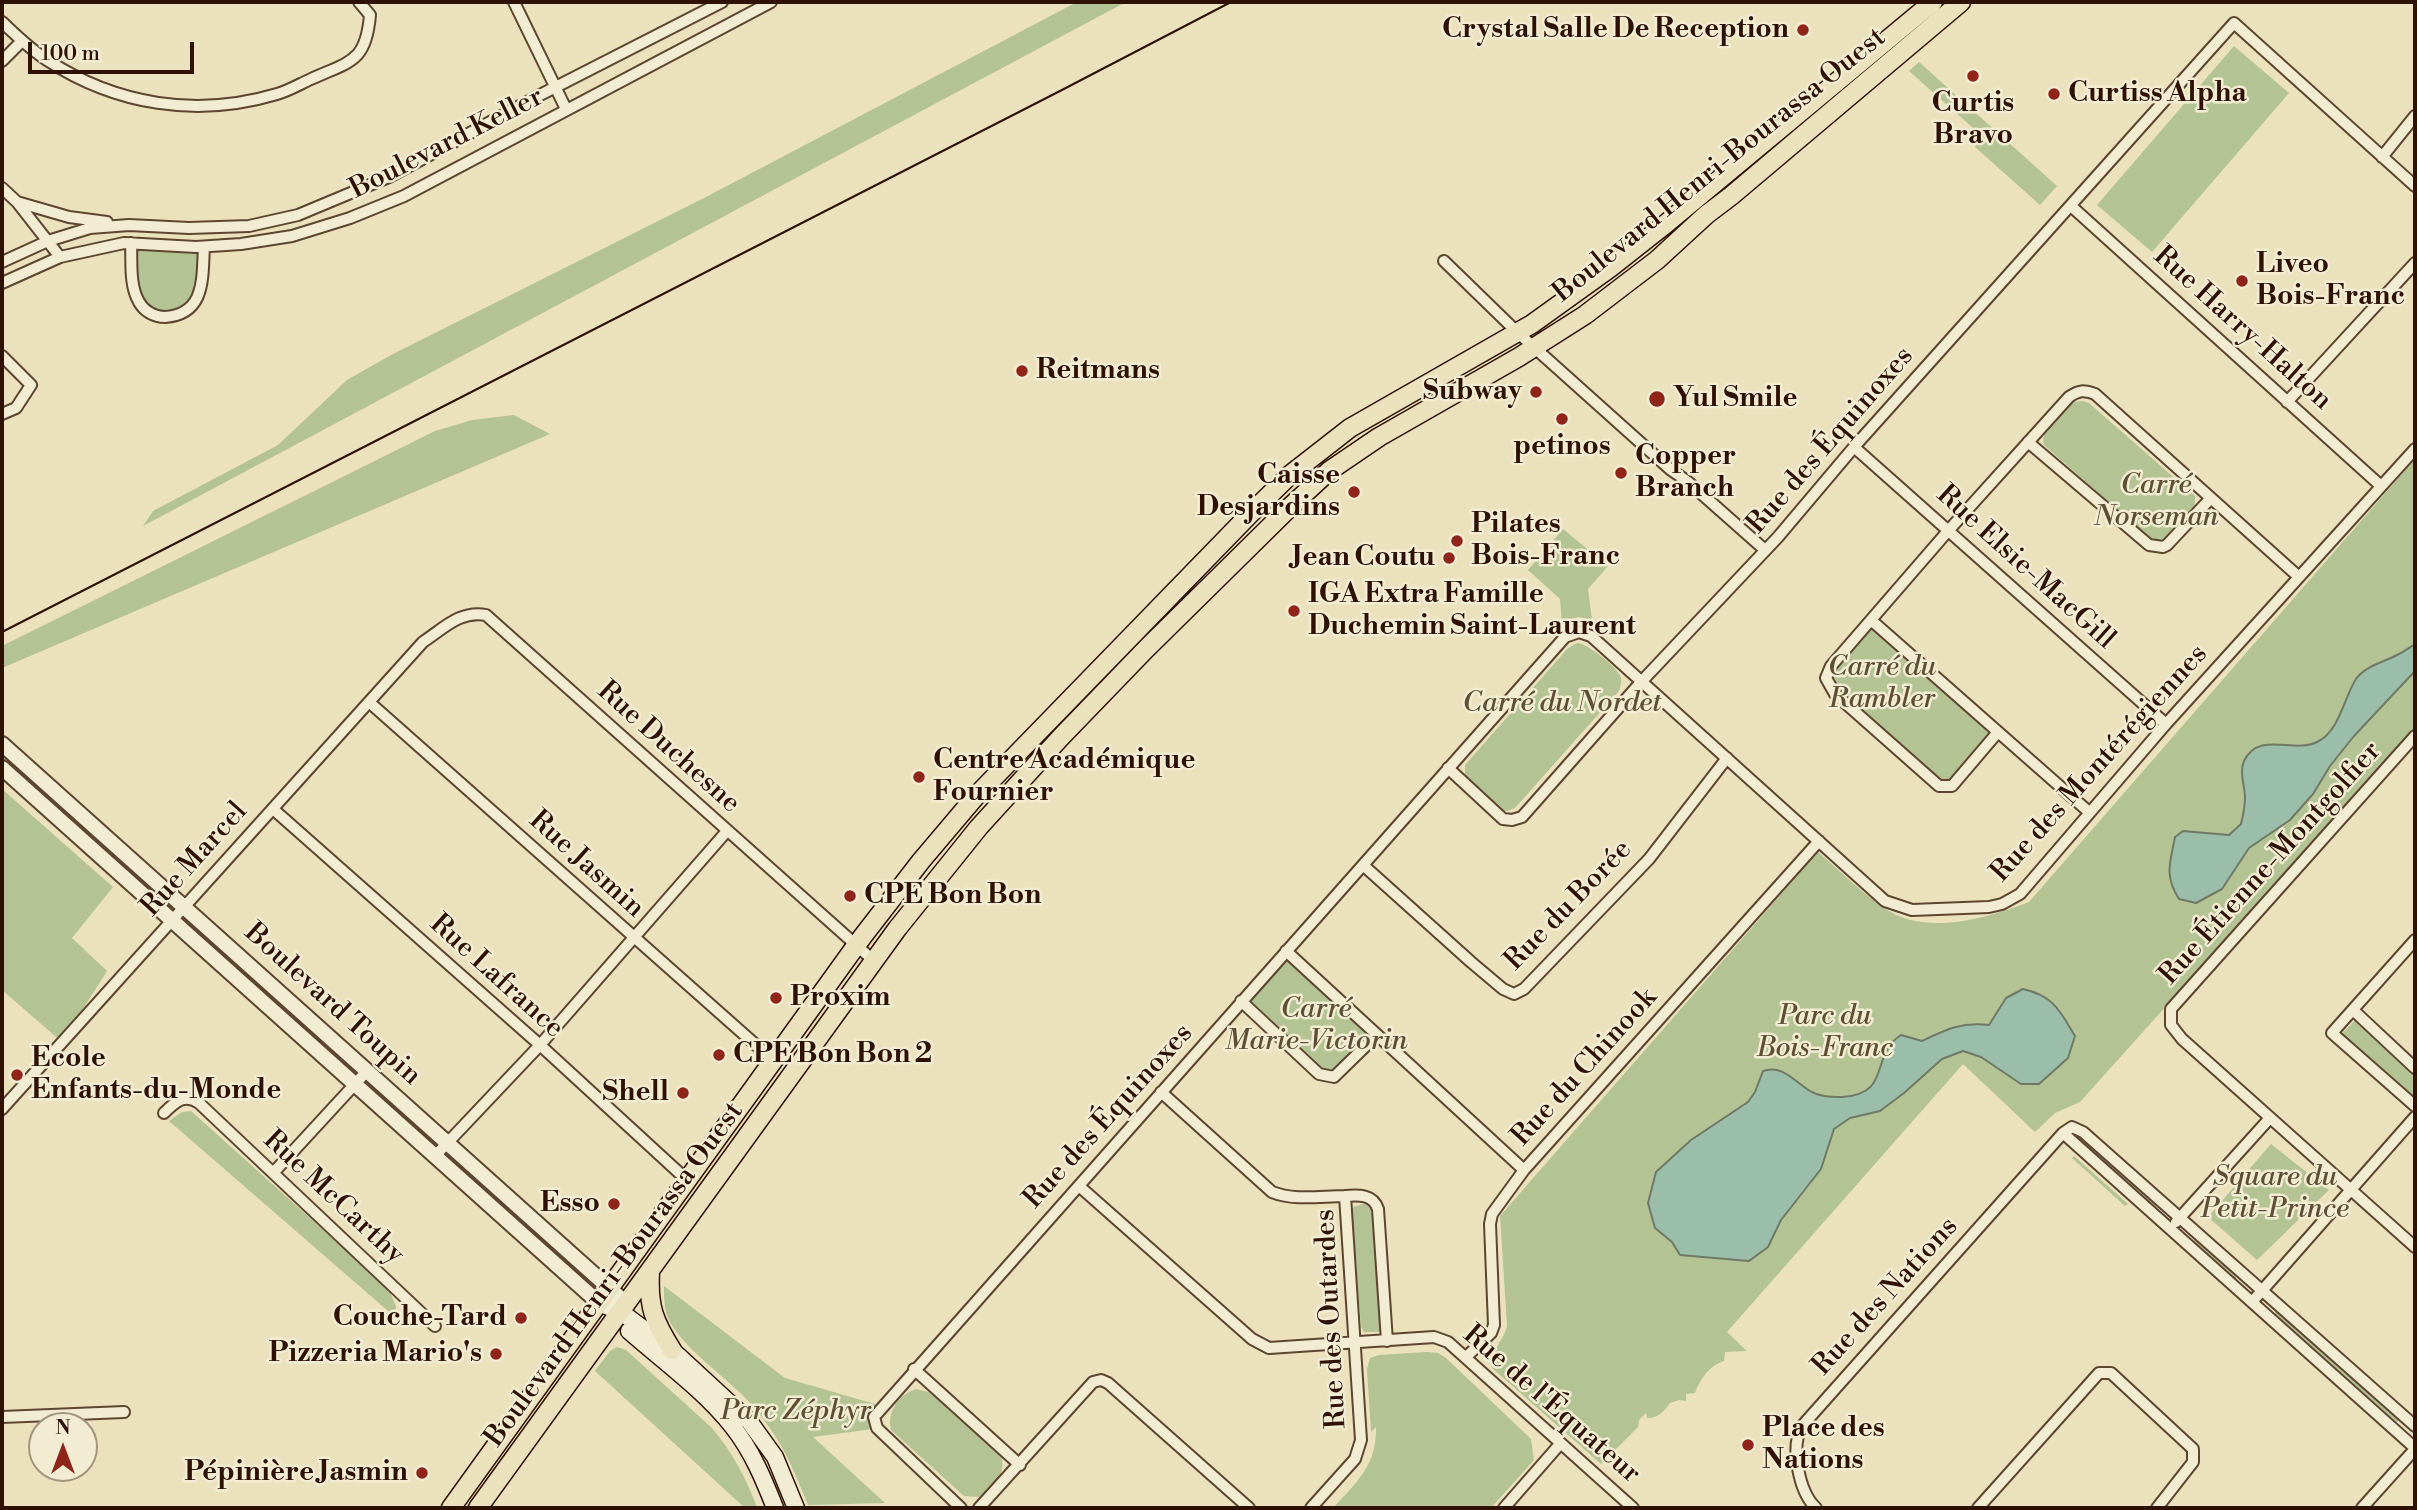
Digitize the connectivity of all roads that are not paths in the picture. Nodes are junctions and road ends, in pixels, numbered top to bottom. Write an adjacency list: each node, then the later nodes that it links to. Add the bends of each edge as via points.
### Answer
1 (359, 2): 8 (street, via 370,15 368,40 359,55 278,94 220,106 170,106 131,99 88,83)
2 (514, 2): 10 (street)
3 (722, 2): 10 (street, Boulevard Keller)
4 (771, 2): 11 (street, Boulevard Keller)
5 (1933, 2): 27 (main road, Boulevard Henri-Bourassa Ouest, via 1662,227)
6 (1961, 2): 28 (main road, Boulevard Henri-Bourassa Ouest, via 1657,260)
7 (2, 22): 8 (street)
8 (22, 41): 9 (street)
9 (2, 61)
10 (554, 87): 11 (street); 18 (street, Boulevard Keller, via 389,177 298,215 248,226)
11 (566, 109): 21 (street, Boulevard Keller, via 404,196 350,218 292,236)
12 (2415, 116): 13 (street)
13 (2382, 157): 14 (street); 17 (street, Rue des Équinoxes, via 2234,23)
14 (2415, 187)
15 (2, 188): 16 (street)
16 (17, 202): 18 (street, via 69,217); 19 (street)
17 (2071, 206): 30 (street, Rue Harry-Halton); 33 (street, Rue des Équinoxes)
18 (127, 225): 19 (street, Boulevard Keller, via 90,228)
19 (48, 241): 22 (street); 24 (street, Boulevard Keller)
20 (131, 243): 21 (street, Boulevard Keller); 21 (street, via 138,301 160,317 178,316 198,298); 22 (street, Boulevard Keller)
21 (204, 247)
22 (60, 257): 26 (street, Boulevard Keller)
23 (1444, 261): 27 (street)
24 (2, 262)
25 (2415, 263): 30 (street)
26 (2, 283)
27 (1517, 332): 28 (street); 61 (main road, Boulevard Henri-Bourassa Ouest, via 1361,421 1291,474 976,796)
28 (1535, 347): 38 (street); 63 (main road, Boulevard Henri-Bourassa Ouest, via 1378,437 1307,490 1020,782 919,900)
29 (2, 356): 31 (street, via 31,384 16,408)
30 (2287, 401): 35 (street, Rue Harry-Halton)
31 (2, 414)
32 (2028, 442): 36 (street, via 2149,545 2167,545); 36 (street, via 2069,397 2085,390); 37 (street)
33 (1854, 447): 37 (street, Rue Elsie-MacGill); 38 (street, Rue des Équinoxes)
34 (2415, 449): 35 (street, Rue des Montérégiennes)
35 (2381, 486): 39 (street, Rue des Montérégiennes)
36 (2211, 498): 39 (street)
37 (1948, 531): 40 (street); 45 (street, Rue Elsie-MacGill)
38 (1765, 550): 43 (street, Rue des Équinoxes)
39 (2299, 577): 45 (street, Rue des Montérégiennes)
40 (1871, 620): 46 (street); 46 (street, via 1826,678 1835,694 1939,786 1952,786)
41 (1579, 632): 43 (street, Rue des Montérégiennes, via 1591,636); 51 (street, Rue des Équinoxes, via 1565,638)
42 (423, 642): 44 (street, Rue Marcel); 54 (street, Rue Duchesne, via 462,615 486,615)
43 (1642, 681): 49 (street, Rue des Montérégiennes); 51 (street, Rue des Équinoxes, via 1522,817 1503,819)
44 (369, 702): 52 (street, Rue Marcel); 59 (street, Rue Jasmin)
45 (2166, 724): 53 (street, Rue des Montérégiennes)
46 (1998, 732): 53 (street)
47 (2415, 736): 77 (street, Rue Étienne-Montgolfier, via 2172,1009 2171,1025 2182,1039)
48 (2, 744): 57 (street, Boulevard Toupin)
49 (1727, 758): 55 (street, Rue des Montérégiennes); 56 (street, Rue du Borée, via 1649,859 1524,989 1514,994 1471,962)
50 (2, 768): 58 (street, Boulevard Toupin)
51 (1448, 768): 56 (street, Rue des Équinoxes)
52 (273, 809): 57 (street, Rue Marcel); 67 (street, Rue Lafrance)
53 (2089, 813): 55 (street, Rue des Montérégiennes, via 2020,894 1989,907 1912,910 1897,906 1885,901)
54 (727, 831): 59 (street); 61 (street, Rue Duchesne)
55 (1819, 841): 81 (street, Rue du Chinook)
56 (1363, 865): 62 (street, Rue des Équinoxes)
57 (184, 907): 58 (street, Rue Marcel); 70 (street, Boulevard Toupin)
58 (171, 920): 71 (street, Boulevard Toupin); 74 (street, Rue Marcel)
59 (634, 938): 67 (street); 68 (street, Rue Jasmin)
60 (2415, 940): 65 (street)
61 (856, 946): 63 (street, Rue Duchesne); 68 (main road, Boulevard Henri-Bourassa Ouest)
62 (1286, 951): 64 (street, Rue des Équinoxes); 66 (street)
63 (874, 961): 90 (main road, Boulevard Henri-Bourassa Ouest)
64 (1241, 1002): 66 (street, via 1319,1074 1334,1077); 72 (street, Rue des Équinoxes)
65 (2353, 1010): 69 (street); 73 (street, via 2332,1033)
66 (1376, 1036): 81 (street)
67 (540, 1045): 79 (street); 83 (street, Rue Lafrance)
68 (774, 1061): 83 (main road, Boulevard Henri-Bourassa Ouest)
69 (2415, 1068)
70 (367, 1071): 71 (street); 79 (street, Boulevard Toupin)
71 (355, 1084): 80 (street, Boulevard Toupin); 82 (street)
72 (1161, 1092): 84 (street, Rue des Équinoxes); 86 (street, via 1272,1192 1294,1197)
73 (2415, 1106)
74 (2, 1109)
75 (164, 1113): 82 (street, Rue McCarthy, via 174,1102 191,1098)
76 (2415, 1117): 85 (street)
77 (2270, 1118): 85 (street); 87 (street)
78 (2063, 1133): 87 (street, via 2079,1128); 88 (street); 118 (street, Rue des Nations, via 1802,1426 1797,1439 1800,1480)
79 (447, 1143): 80 (street); 92 (street, Boulevard Toupin)
80 (435, 1156): 92 (street, Boulevard Toupin)
81 (1524, 1170): 99 (street, Rue du Chinook, via 1492,1214 1494,1325)
82 (274, 1172): 95 (street, Rue McCarthy)
83 (687, 1180): 92 (main road, Boulevard Henri-Bourassa Ouest)
84 (1079, 1185): 97 (street, Rue de l'Équateur, via 1252,1339 1269,1348); 100 (street, Rue des Équinoxes)
85 (2351, 1192): 89 (street); 91 (street)
86 (1345, 1196): 96 (street, Rue des Outardes, via 1376,1201); 97 (street, Rue des Outardes)
87 (2180, 1218): 88 (street); 91 (street)
88 (2170, 1229): 93 (street)
89 (2415, 1247)
90 (650, 1272): 94 (main road, Boulevard Henri-Bourassa Ouest); 98 (main road, via 651,1308)
91 (2263, 1290): 93 (street); 103 (street)
92 (604, 1296): 94 (main road, Boulevard Toupin); 108 (main road, Boulevard Henri-Bourassa Ouest)
93 (2252, 1302): 105 (street)
94 (621, 1312): 98 (main road); 109 (main road, Boulevard Henri-Bourassa Ouest); 110 (main road, via 728,1421 751,1456)
95 (435, 1326)
96 (1387, 1341): 97 (street, Rue de l'Équateur); 99 (street, Rue de l'Équateur, via 1434,1337)
97 (1354, 1343): 115 (street, Rue des Outardes, via 1359,1450)
98 (672, 1350): 111 (main road, via 756,1428 779,1466)
99 (1466, 1357): 104 (street, Rue de l'Équateur)
100 (914, 1369): 106 (street); 112 (street, Rue des Équinoxes, via 874,1422)
101 (124, 1412): 102 (street)
102 (2, 1417)
103 (2415, 1426)
104 (1560, 1444): 116 (street); 117 (street, Rue de l'Équateur)
105 (2415, 1448): 120 (street)
106 (1020, 1465): 113 (street); 114 (street, via 1093,1382 1101,1380)
107 (2160, 1507): 119 (street, via 2193,1462 2193,1449 2111,1373 2099,1373)
108 (451, 1508)
109 (478, 1508)
110 (775, 1508)
111 (796, 1508)
112 (961, 1508)
113 (979, 1508)
114 (1250, 1508)
115 (1311, 1508)
116 (1504, 1508)
117 (1633, 1508)
118 (1816, 1508)
119 (1978, 1508)
120 (2362, 1508)

